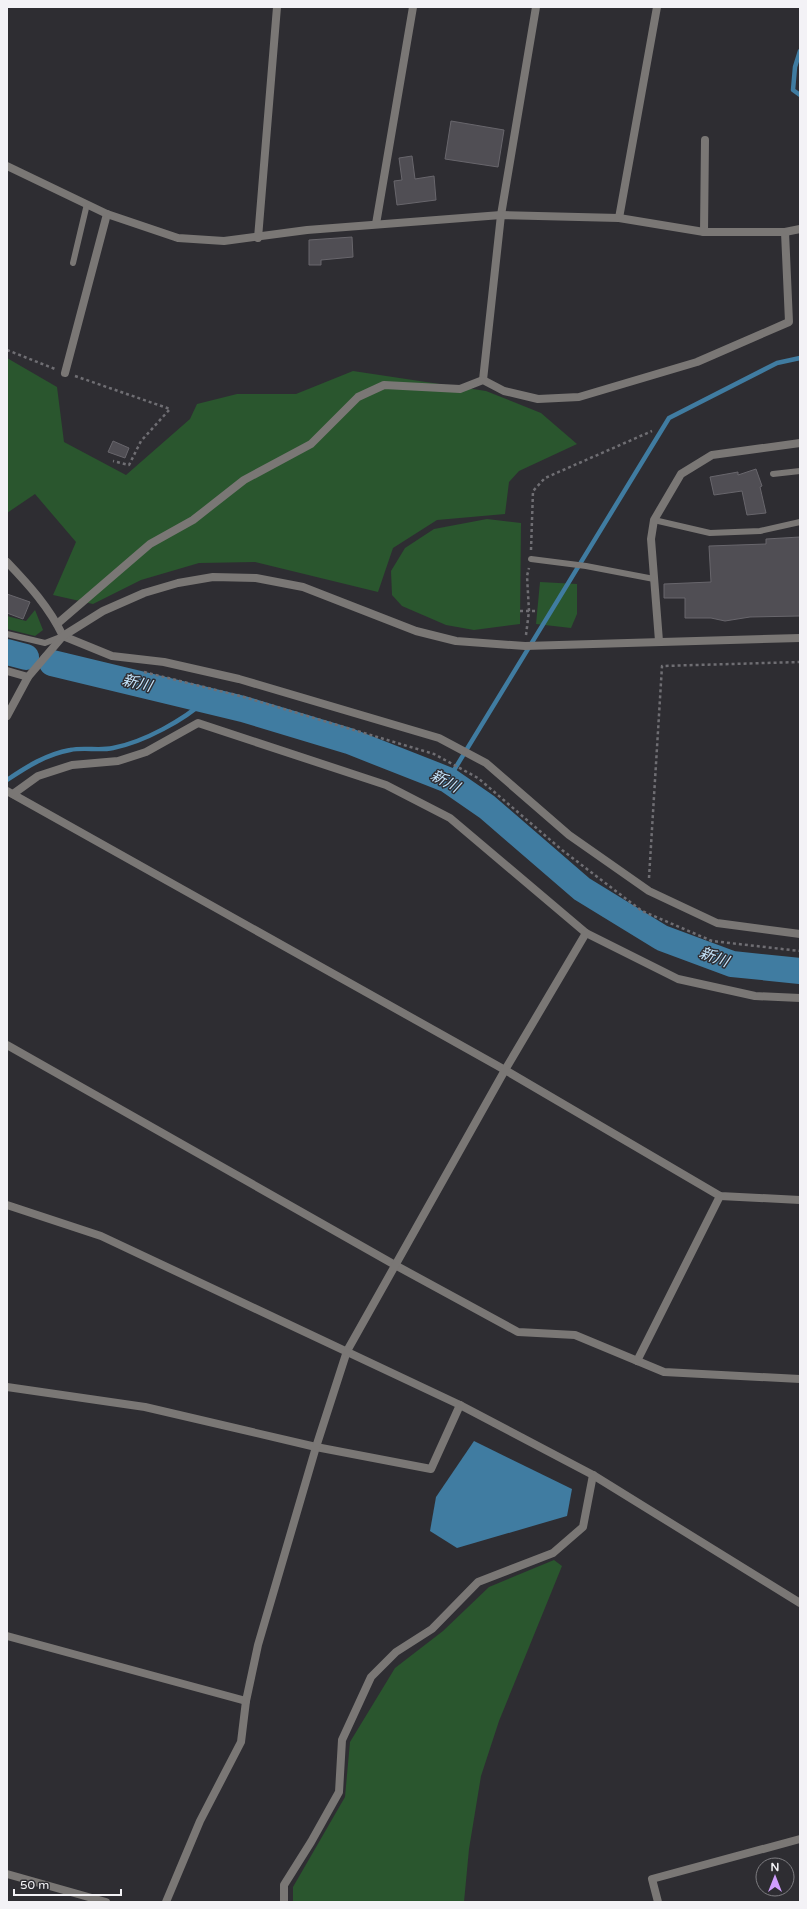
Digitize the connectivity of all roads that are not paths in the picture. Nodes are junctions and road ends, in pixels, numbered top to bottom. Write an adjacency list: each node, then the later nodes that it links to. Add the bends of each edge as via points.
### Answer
1 (277, 7): 15 (street)
2 (413, 7): 11 (street)
3 (536, 7): 9 (street)
4 (657, 7): 10 (street)
5 (705, 140): 13 (street)
6 (7, 166): 7 (street)
7 (87, 204): 8 (street); 16 (lane)
8 (107, 214): 15 (street, via 178,238 224,241); 17 (street)
9 (501, 215): 10 (street); 11 (street); 18 (street)
10 (619, 218): 13 (street)
11 (376, 224): 15 (street, via 307,230)
12 (800, 229): 14 (street)
13 (704, 232): 14 (street)
14 (785, 232): 18 (street, via 789,322 690,364 579,397 538,399 504,391)
15 (258, 238)
16 (73, 263)
17 (65, 373)
18 (483, 380): 27 (street, via 460,389 384,384 358,397 311,444 244,480 193,520 150,544)
19 (800, 443): 22 (street, via 712,455 682,474)
20 (800, 470): 21 (lane)
21 (772, 474)
22 (654, 520): 23 (lane, via 710,533 760,531); 26 (street, via 651,539)
23 (800, 522)
24 (531, 559): 26 (lane)
25 (7, 562): 27 (street, via 34,590)
26 (654, 579): 31 (street)
27 (57, 624): 29 (street)
28 (7, 634): 29 (lane, via 45,643)
29 (63, 636): 31 (street, via 103,611 144,593 178,583 214,577 256,578 303,587 416,631 456,641 525,646); 33 (street); 37 (street, via 112,656 164,662 239,679 439,738 486,762 569,836 649,891 717,923)
30 (800, 638): 31 (street)
31 (659, 641)
32 (7, 671): 33 (street)
33 (28, 677): 34 (street)
34 (7, 716)
35 (10, 793): 36 (street, via 38,776 72,765 118,761 146,752 198,723 386,785 450,818); 40 (street)
36 (586, 933): 38 (street, via 678,979 755,996); 40 (street)
37 (800, 934)
38 (800, 998)
39 (7, 1045): 44 (street)
40 (505, 1070): 41 (street); 44 (street)
41 (720, 1196): 42 (street); 46 (street)
42 (800, 1200)
43 (7, 1205): 45 (street, via 101,1236)
44 (395, 1264): 45 (street); 46 (street, via 518,1332 575,1335)
45 (347, 1351): 49 (street); 50 (street)
46 (637, 1361): 47 (street, via 664,1372)
47 (800, 1380)
48 (7, 1387): 50 (street, via 145,1407)
49 (460, 1405): 50 (street, via 431,1469); 51 (street)
50 (316, 1447): 54 (street, via 258,1645)
51 (593, 1475): 52 (street); 59 (street, via 583,1527 553,1553 478,1582 432,1629 396,1652 371,1677 342,1740 339,1792 284,1885)
52 (800, 1603)
53 (7, 1636): 54 (street)
54 (246, 1701): 58 (street, via 241,1742 200,1821)
55 (800, 1839): 60 (street, via 652,1879)
56 (7, 1874): 57 (street)
57 (106, 1902)
58 (166, 1902)
59 (284, 1902)
60 (658, 1902)

